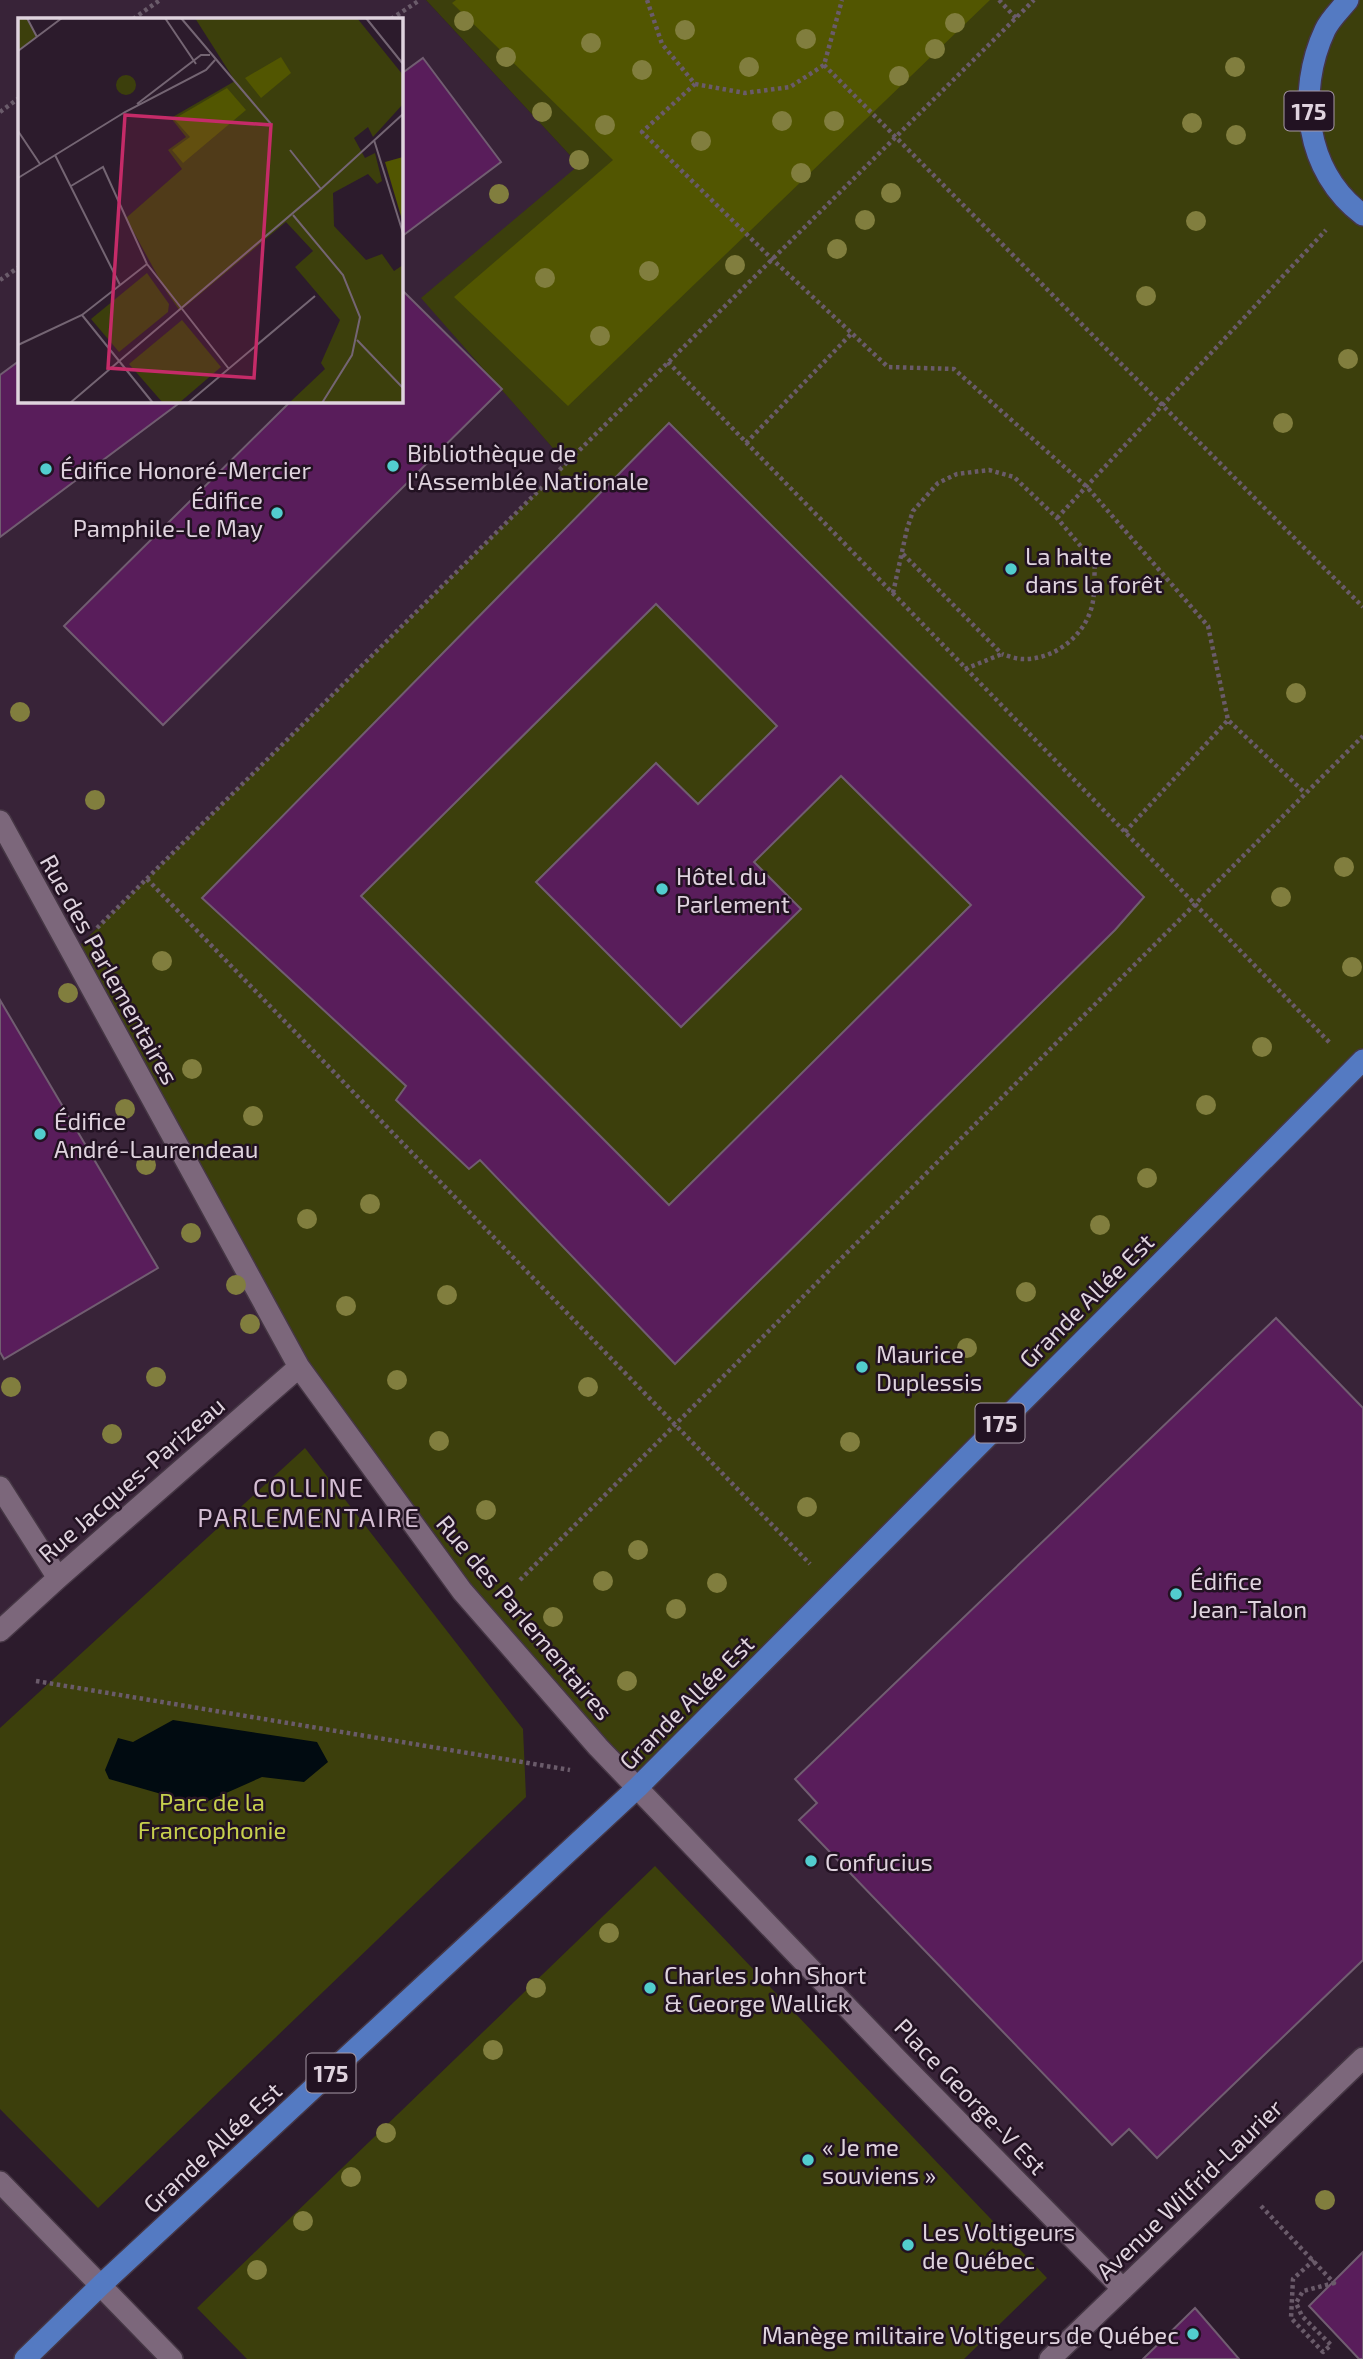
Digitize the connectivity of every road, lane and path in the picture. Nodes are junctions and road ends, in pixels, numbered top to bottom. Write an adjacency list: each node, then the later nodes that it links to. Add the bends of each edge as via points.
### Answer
1 (160, 0): 8 (path)
2 (420, 0): 9 (path)
3 (647, 0): 12 (path, via 662,44)
4 (842, 0): 11 (path)
5 (999, 0): 10 (path)
6 (1034, 0): 10 (path)
7 (1348, 0): 16 (main road, 175, via 1326,28 1310,73 1308,120 1322,166)
8 (134, 18)
9 (393, 18)
10 (1016, 18): 15 (path)
11 (824, 65): 12 (path, via 790,87 744,93); 15 (path)
12 (695, 84): 17 (path, via 642,132)
13 (18, 99): 14 (path)
14 (0, 111)
15 (895, 137): 17 (path); 22 (path)
16 (1356, 210): 22 (path)
17 (772, 259): 20 (path); 21 (path)
18 (18, 268): 19 (path)
19 (0, 279)
20 (851, 334): 23 (path); 24 (path, via 888,367 954,369)
21 (668, 362): 23 (path); 36 (path)
22 (1162, 405): 24 (path); 28 (path)
23 (746, 443): 27 (path)
24 (1087, 487): 25 (path); 31 (path, via 1208,626)
25 (1057, 518): 26 (path, via 1014,477 989,470 957,474 938,483 913,511); 29 (path, via 1095,563 1093,603 1082,629 1048,655 1023,659)
26 (903, 554): 27 (path); 29 (path)
27 (893, 594): 30 (path)
28 (1363, 607)
29 (1002, 654): 30 (path)
30 (965, 668): 35 (path)
31 (1228, 720): 33 (path); 35 (path)
32 (1363, 736): 33 (path)
33 (1306, 793): 37 (path)
34 (0, 821): 38 (street, Rue des Parlementaires)
35 (1125, 832): 37 (path)
36 (147, 879): 38 (path); 41 (path)
37 (1195, 904): 39 (path); 41 (path)
38 (72, 953): 40 (street, Rue des Parlementaires)
39 (1359, 1064): 45 (main road, Grande Allée Est / 175)
40 (299, 1367): 43 (street, Rue Jacques-Parizeau); 49 (street, Rue des Parlementaires, via 463,1591)
41 (675, 1425): 44 (path); 45 (path)
42 (0, 1487): 43 (street)
43 (58, 1577): 46 (street, Rue Jacques-Parizeau)
44 (520, 1580)
45 (835, 1590): 49 (main road, Grande Allée Est / 175)
46 (0, 1631)
47 (36, 1681): 48 (path)
48 (573, 1771)
49 (638, 1787): 54 (main road, Grande Allée Est / 175); 55 (street, Place George-V Est)
50 (1363, 2058): 51 (street, Avenue Wilfrid-Laurier)
51 (1236, 2181): 53 (path); 55 (street, Avenue Wilfrid-Laurier)
52 (0, 2182): 54 (street)
53 (1314, 2260): 53 (path, via 1334,2283 1303,2291 1296,2303 1302,2316 1331,2345 1323,2352 1291,2318 1290,2308 1293,2279)
54 (101, 2285): 56 (main road, Grande Allée Est / 175); 57 (street)
55 (1123, 2289): 58 (street, Avenue Wilfrid-Laurier)
56 (25, 2359)
57 (172, 2359)
58 (1050, 2359)

